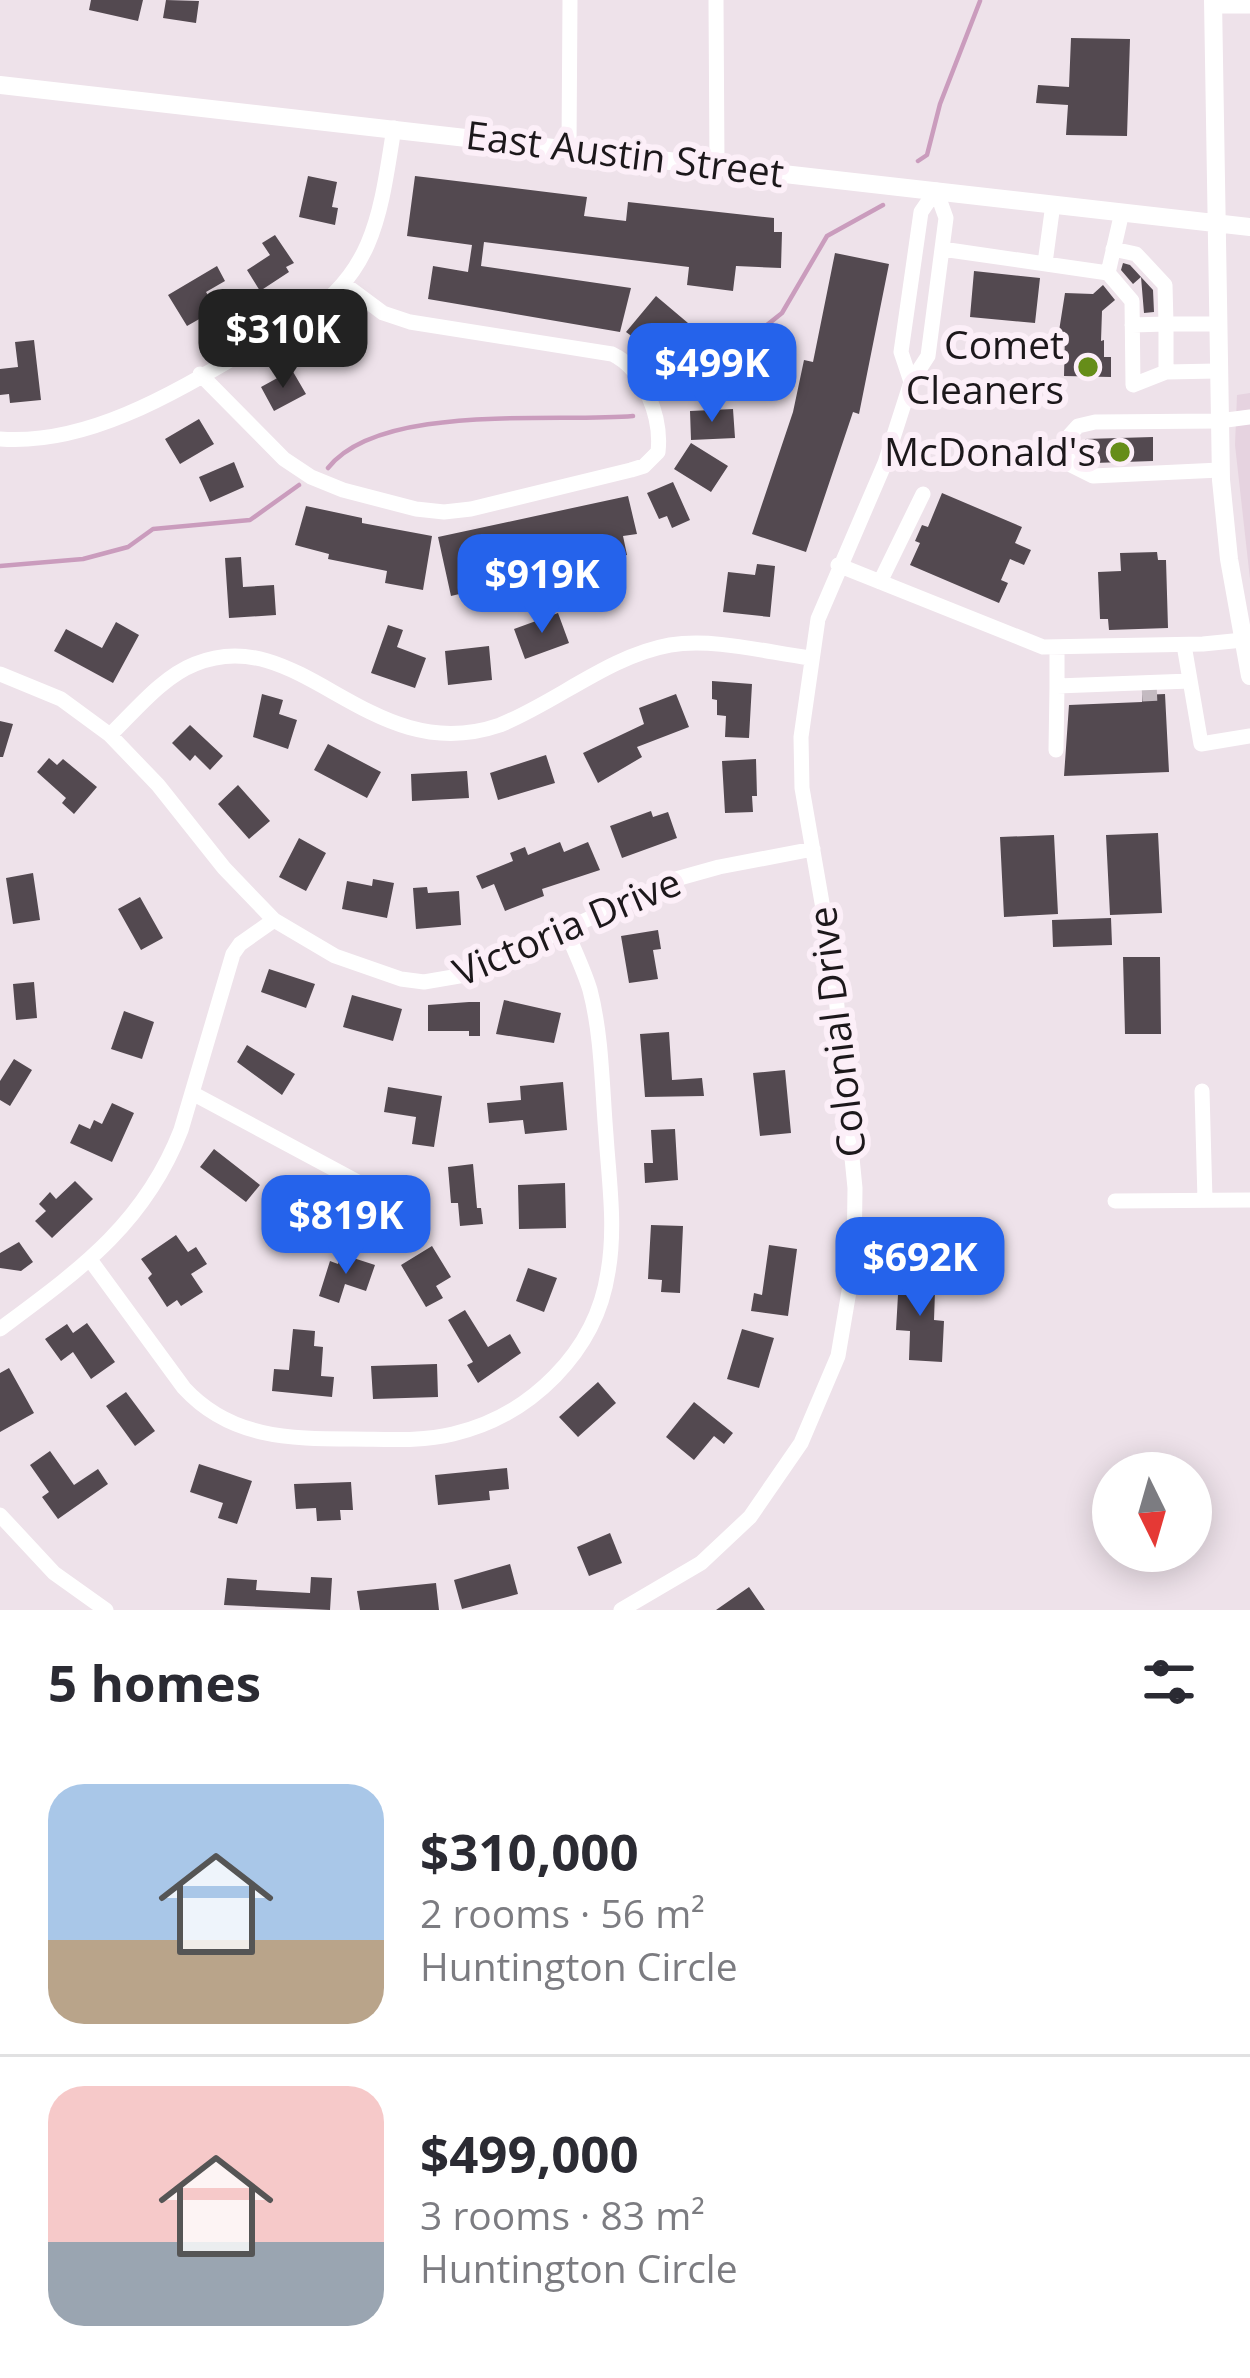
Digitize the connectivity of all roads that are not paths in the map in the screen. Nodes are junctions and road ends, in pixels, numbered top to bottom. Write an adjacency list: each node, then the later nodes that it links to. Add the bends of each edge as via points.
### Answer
1 (570, 0): 7 (street)
2 (716, 0): 8 (street)
3 (1213, 3): 4 (street); 12 (main road)
4 (1250, 6)
5 (0, 85): 6 (main road, East Austin Street)
6 (394, 128): 7 (main road, East Austin Street); 18 (street, via 376,226)
7 (569, 147): 8 (main road, East Austin Street)
8 (717, 164): 9 (main road, East Austin Street)
9 (936, 190): 10 (main road, East Austin Street); 14 (street, Colonial Drive, via 946,218); 25 (street, Colonial Drive, via 921,212 901,352)
10 (1053, 204): 11 (main road, East Austin Street); 16 (street)
11 (1122, 212): 12 (main road, East Austin Street); 15 (street)
12 (1215, 222): 13 (main road, East Austin Street); 20 (main road)
13 (1250, 227)
14 (942, 249): 16 (street); 25 (street, Colonial Drive, via 928,356)
15 (1113, 249): 17 (street); 19 (street, via 1136,254 1165,285)
16 (1045, 263): 17 (street)
17 (1108, 273): 21 (street, via 1132,301)
18 (344, 284): 24 (street, via 313,312); 24 (street, via 396,318 623,359 645,389 658,452 631,470 471,509 416,508 297,469)
19 (1166, 324): 20 (street); 21 (street); 23 (street)
20 (1217, 324): 22 (main road)
21 (1132, 325): 23 (street, via 1133,386)
22 (1217, 371): 23 (street); 27 (main road)
23 (1166, 372)
24 (200, 374): 28 (street, via 87,430)
25 (911, 382): 31 (street, Colonial Drive)
26 (1250, 417): 27 (street)
27 (1219, 422): 29 (main road); 29 (street, via 1095,422 1078,426 1067,450 1071,465 1093,476)
28 (0, 439)
29 (1220, 470): 33 (main road)
30 (923, 494): 32 (street)
31 (838, 565): 32 (street); 37 (street, Colonial Drive)
32 (880, 582): 36 (street)
33 (1242, 588): 34 (main road)
34 (1243, 640): 35 (street); 39 (main road)
35 (1184, 645): 36 (street); 40 (street)
36 (1057, 648): 41 (street)
37 (810, 658): 43 (street, via 668,646 500,724 438,734 374,716 274,662 227,656 180,672); 46 (street, Colonial Drive, via 801,765)
38 (0, 674): 43 (street, Victoria Drive, via 61,699)
39 (1250, 676)
40 (1186, 681): 41 (street); 42 (street); 44 (street, via 1201,744)
41 (1058, 686): 45 (street)
42 (1165, 693)
43 (110, 735): 47 (street, Victoria Drive)
44 (1250, 736)
45 (1055, 749)
46 (813, 849): 48 (street, Victoria Drive, via 676,879); 59 (street, Colonial Drive, via 835,982 856,1210 838,1356 801,1444 750,1517 701,1563)
47 (274, 920): 48 (street, Victoria Drive, via 335,956 424,982 465,976); 50 (street, via 233,954)
48 (566, 931): 55 (street, via 588,982 598,1036 610,1256 582,1344 552,1381 509,1413 423,1438 310,1439 232,1425 184,1388)
49 (1202, 1090): 52 (street)
50 (192, 1093): 51 (street); 55 (street, via 158,1179)
51 (384, 1196)
52 (1205, 1200): 53 (street); 54 (street)
53 (1250, 1200)
54 (1114, 1201)
55 (91, 1261): 56 (street)
56 (0, 1329)
57 (0, 1515): 58 (street, via 54,1573)
58 (106, 1610)
59 (621, 1610)

